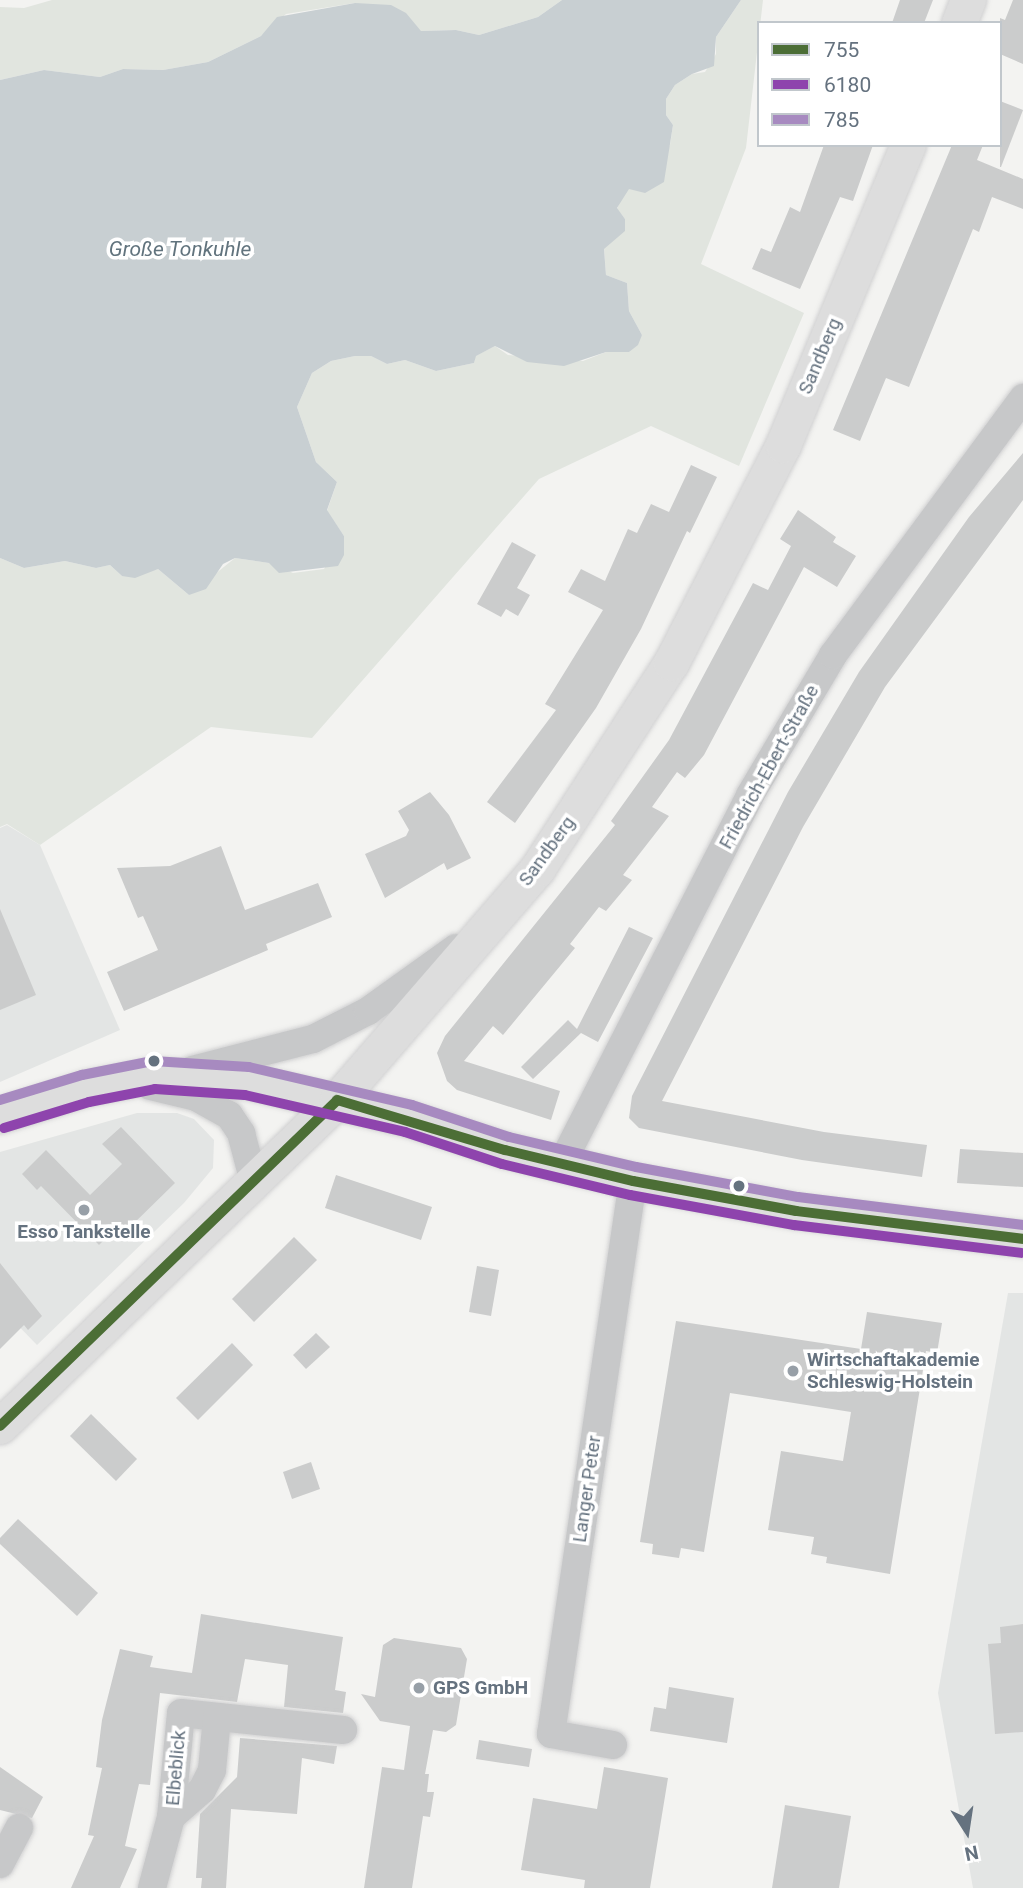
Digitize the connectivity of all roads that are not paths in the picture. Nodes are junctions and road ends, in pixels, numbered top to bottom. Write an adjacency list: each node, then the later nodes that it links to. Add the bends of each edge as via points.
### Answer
1 (968, 0): 2 (main road)
2 (960, 21)
3 (907, 147): 5 (main road, Sandberg, via 783,445 653,697 537,869)
4 (1023, 398): 10 (street, Friedrich-Ebert-Straße, via 833,655 750,795)
5 (492, 921): 6 (street, via 368,1011 313,1039); 8 (main road, Sandberg)
6 (173, 1074): 7 (main road); 8 (main road, via 247,1081)
7 (123, 1079): 9 (main road); 11 (street, via 196,1097 229,1115 241,1133)
8 (337, 1100): 10 (main road); 11 (main road, Sandberg)
9 (0, 1115)
10 (561, 1165): 12 (main road)
11 (253, 1178): 14 (main road, Sandberg)
12 (633, 1181): 13 (main road, via 796,1211); 16 (street, Langer Peter, via 551,1734)
13 (1023, 1239)
14 (0, 1426)
15 (343, 1730): 19 (street, Elbeblick, via 217,1717 208,1780 171,1817)
16 (613, 1745)
17 (19, 1828): 18 (street)
18 (0, 1864)
19 (152, 1888)

